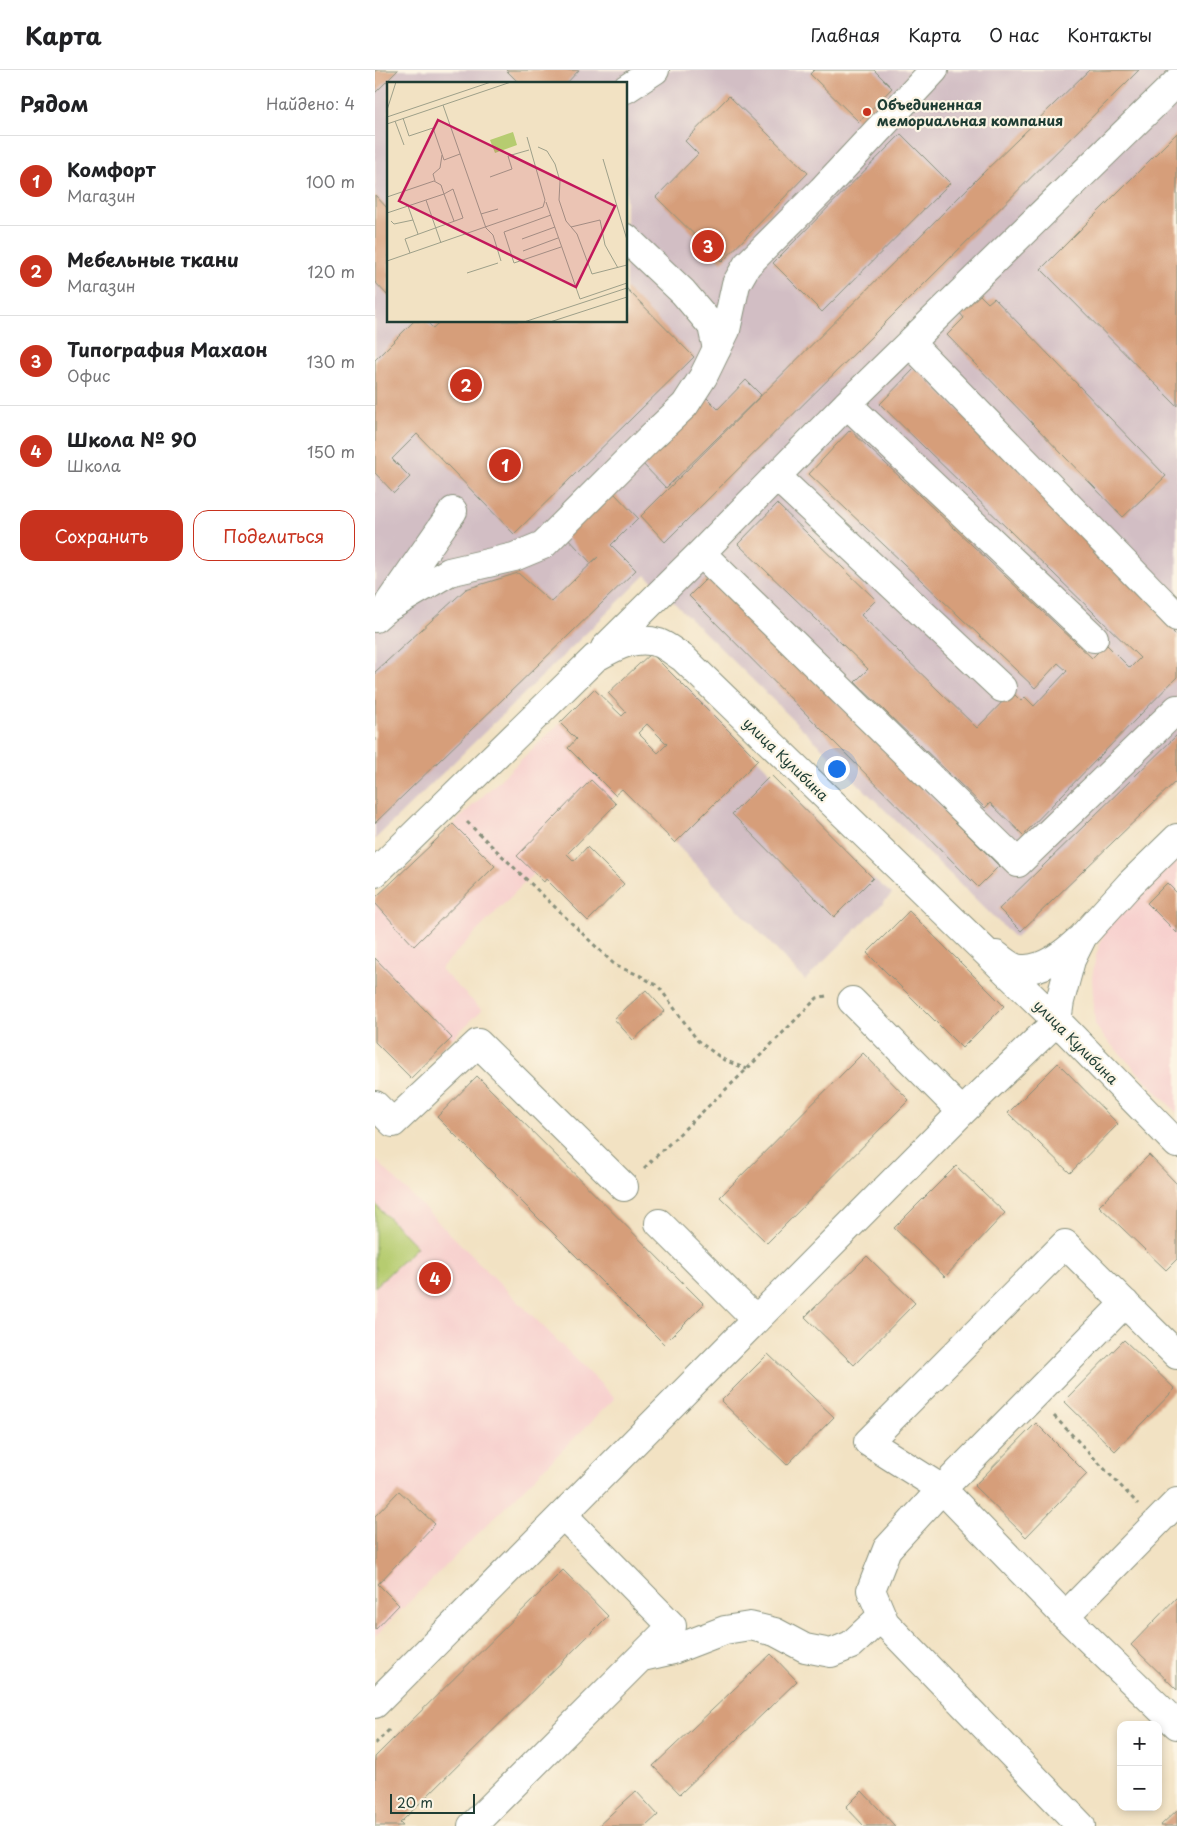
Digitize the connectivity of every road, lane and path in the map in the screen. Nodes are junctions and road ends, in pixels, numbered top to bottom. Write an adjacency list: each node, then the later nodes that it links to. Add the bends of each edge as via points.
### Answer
1 (655, 70): 4 (street)
2 (935, 70): 7 (street, via 747,265 736,284 726,330)
3 (1177, 82): 6 (street)
4 (627, 88)
5 (627, 239): 7 (street, via 683,292 712,326)
6 (910, 343): 8 (street); 13 (street)
7 (717, 349): 12 (street, via 685,405 543,545 514,557 449,572)
8 (847, 404): 9 (street); 14 (street)
9 (777, 476): 11 (street); 16 (street)
10 (453, 511): 12 (street)
11 (701, 553): 15 (street); 17 (street, via 1018,863)
12 (379, 614)
13 (1177, 617)
14 (1094, 638)
15 (595, 658): 18 (street, улица Кулибина); 22 (street, улица Кулибина, via 620,644 642,640 660,643 683,658)
16 (1002, 688)
17 (1177, 709)
18 (447, 803): 20 (street, улица Кулибина); 25 (path, via 616,966 659,987 698,1041 724,1060)
19 (1177, 838): 21 (street)
20 (375, 873)
21 (1083, 936): 22 (street, via 1056,958 1028,969 1015,968); 24 (street, via 1071,960)
22 (970, 937): 24 (street, улица Кулибина)
23 (852, 1001): 25 (path, via 835,994 817,998); 27 (street)
24 (1057, 1021): 27 (street); 28 (street, улица Кулибина)
25 (747, 1069): 29 (path)
26 (375, 1105): 29 (street, via 393,1123 478,1043)
27 (962, 1112): 32 (street)
28 (1177, 1144)
29 (624, 1188)
30 (659, 1223): 32 (street)
31 (1125, 1304): 33 (street); 34 (street); 35 (street, via 1065,1244 869,1442)
32 (756, 1320): 37 (street)
33 (1177, 1355)
34 (1034, 1396): 35 (street); 38 (path)
35 (942, 1490): 39 (street, via 887,1549 871,1590); 40 (street)
36 (1177, 1502): 38 (street)
37 (563, 1515): 41 (street, via 672,1626); 42 (street)
38 (1157, 1523): 40 (street)
39 (882, 1616): 41 (street, via 851,1645 831,1653 805,1648 775,1632 750,1626 725,1630 673,1650); 45 (street, via 885,1623)
40 (1065, 1616): 43 (street)
41 (641, 1657): 44 (street)
42 (375, 1704)
43 (1177, 1725)
44 (471, 1826)
45 (1081, 1826)

